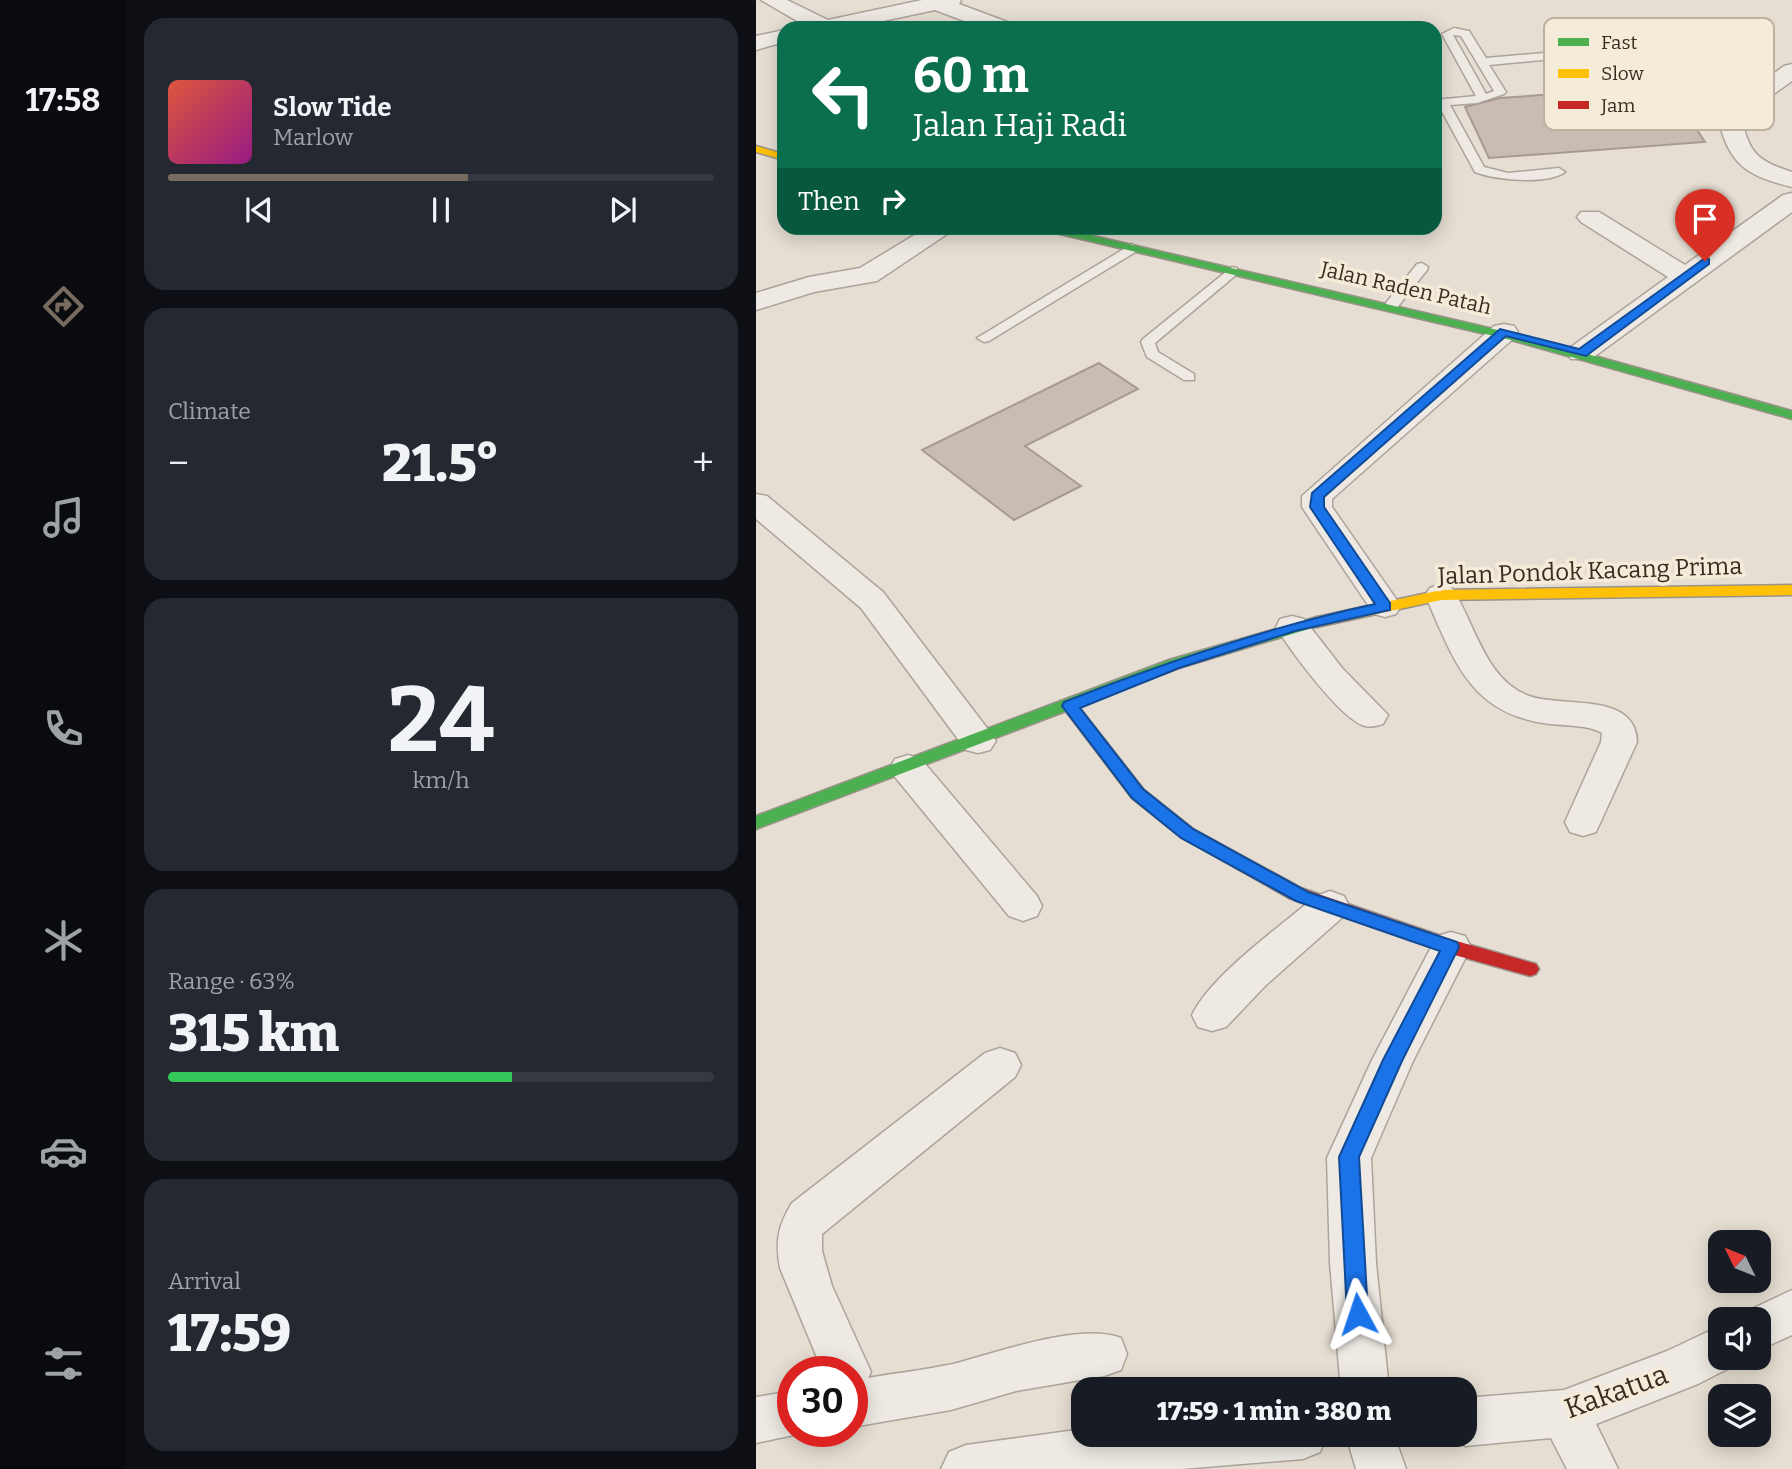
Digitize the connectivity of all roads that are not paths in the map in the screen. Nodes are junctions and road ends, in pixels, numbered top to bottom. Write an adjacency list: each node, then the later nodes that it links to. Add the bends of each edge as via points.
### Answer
1 (771, 0): 3 (street)
2 (944, 1): 4 (street); 5 (street)
3 (822, 21)
4 (861, 21)
5 (987, 21)
6 (777, 38): 7 (street)
7 (756, 43)
8 (1544, 57): 9 (lane)
9 (1482, 62): 12 (lane, via 1500,93); 12 (lane, via 1465,33 1449,32)
10 (1792, 71): 11 (street)
11 (1774, 84)
12 (1482, 97): 13 (lane)
13 (1442, 102)
14 (1442, 109): 18 (lane, via 1479,169 1514,176)
15 (1733, 130): 19 (street, via 1742,159 1749,165)
16 (756, 149): 17 (street)
17 (777, 155)
18 (1559, 172)
19 (1792, 180)
20 (1792, 200): 27 (street)
21 (1590, 217): 27 (street)
22 (932, 235): 28 (street, via 868,275 809,285)
23 (1077, 235): 24 (street, Jalan Raden Patah)
24 (1132, 248): 26 (street, Jalan Raden Patah); 31 (lane)
25 (1422, 267): 29 (lane)
26 (1233, 271): 29 (street, Jalan Raden Patah); 33 (lane, via 1148,342 1152,354)
27 (1684, 276): 32 (street)
28 (756, 302)
29 (1391, 306): 30 (street, Jalan Raden Patah)
30 (1504, 332): 32 (street, Jalan Raden Patah); 38 (street, via 1317,496 1317,507)
31 (984, 338)
32 (1581, 353): 34 (street, Jalan Raden Patah)
33 (1189, 377)
34 (1792, 415)
35 (756, 503): 42 (street, via 872,600)
36 (1792, 590): 37 (street, Jalan Pondok Kacang Prima)
37 (1441, 595): 38 (street, Jalan Pondok Kacang Prima); 44 (street, via 1470,656 1499,694 1520,706 1608,719 1619,729 1619,742)
38 (1385, 606): 39 (street, Jalan Pondok Kacang Prima)
39 (1292, 627): 40 (street, Jalan Pondok Kacang Prima, via 1174,664); 41 (street, via 1330,676)
40 (1070, 706): 42 (street, Jalan Pondok Kacang Prima); 47 (street, via 1138,794 1187,834 1302,897)
41 (1371, 715)
42 (978, 741): 43 (street, Jalan Pondok Kacang Prima)
43 (908, 768): 45 (street, Jalan Pondok Kacang Prima); 46 (street)
44 (1583, 822)
45 (756, 823)
46 (1023, 906)
47 (1330, 906): 48 (street); 50 (street)
48 (1451, 947): 49 (street); 57 (street, via 1349,1157)
49 (1530, 969)
50 (1212, 1014)
51 (1000, 1065): 56 (street, via 808,1217 802,1227 802,1267)
52 (1792, 1311): 53 (street)
53 (1771, 1322)
54 (1104, 1354): 58 (street, via 1016,1368 951,1387)
55 (1708, 1354): 59 (street, Kakatua)
56 (839, 1356)
57 (1364, 1377)
58 (868, 1390)
59 (1564, 1413): 62 (street, Kakatua); 68 (street)
60 (777, 1417): 61 (street)
61 (756, 1420)
62 (1477, 1421)
63 (1197, 1447): 65 (street)
64 (1374, 1447): 67 (street)
65 (1074, 1461): 66 (street)
66 (966, 1469)
67 (1381, 1469)
68 (1593, 1469)

